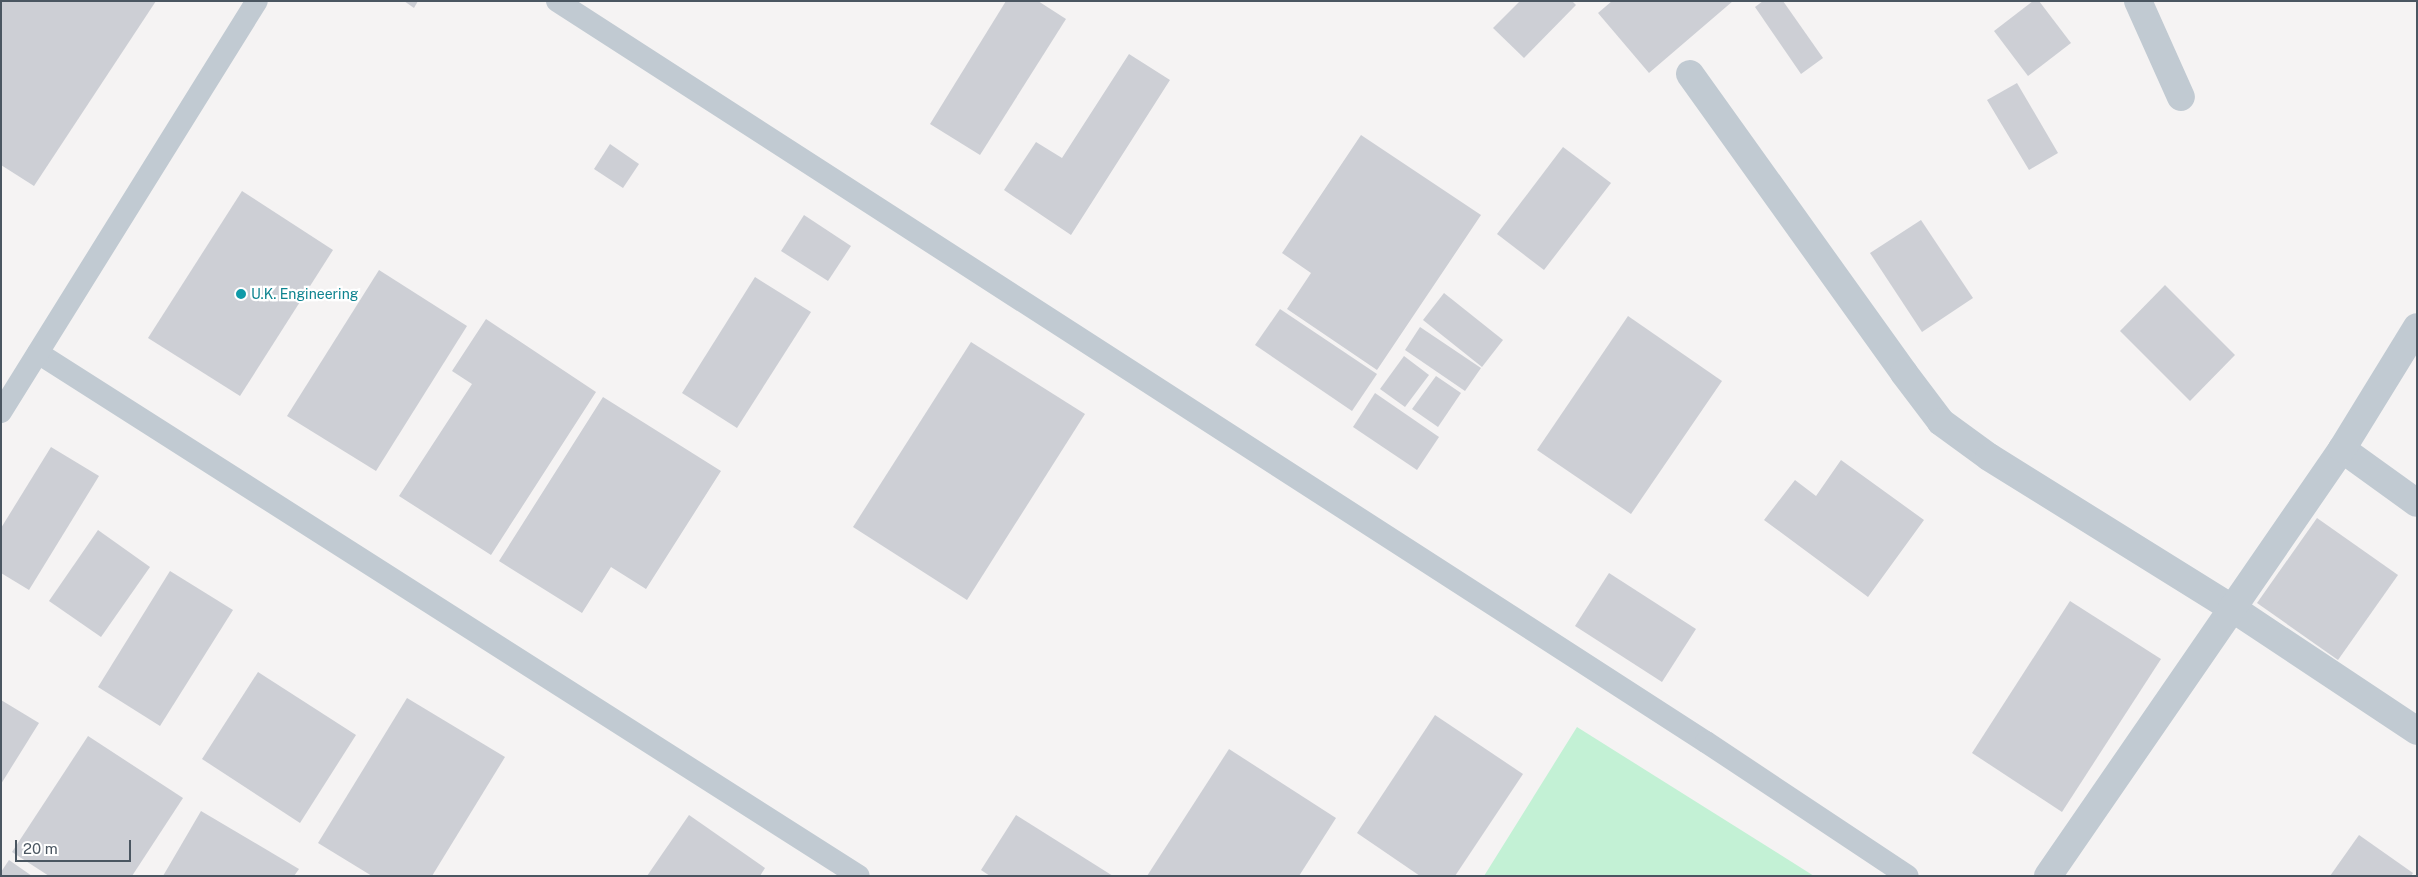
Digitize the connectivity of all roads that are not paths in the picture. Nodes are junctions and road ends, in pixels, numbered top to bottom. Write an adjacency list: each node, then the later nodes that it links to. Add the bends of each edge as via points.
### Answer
1 (256, 1): 7 (lane)
2 (557, 1): 14 (lane)
3 (2138, 1): 5 (street)
4 (1690, 74): 11 (street, via 1904,374 1942,422 1990,457)
5 (2181, 97)
6 (2417, 327): 9 (street)
7 (38, 353): 8 (lane); 13 (lane)
8 (1, 412)
9 (2342, 449): 10 (street); 11 (street)
10 (2417, 503)
11 (2232, 608): 12 (street); 15 (street)
12 (2417, 731)
13 (859, 876)
14 (1908, 876)
15 (2048, 876)

